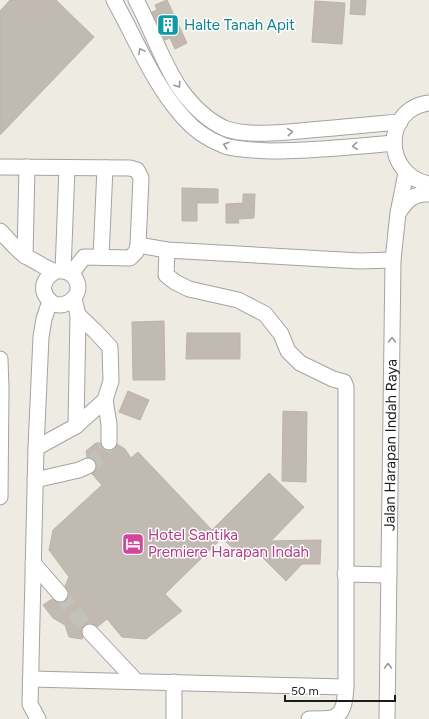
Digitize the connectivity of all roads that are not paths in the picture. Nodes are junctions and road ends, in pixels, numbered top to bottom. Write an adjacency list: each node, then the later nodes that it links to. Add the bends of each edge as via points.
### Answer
1 (114, 0): 6 (street, one-way to 1, via 289,151 248,150 225,146 208,138 183,118 168,99)
2 (136, 0): 5 (street, one-way to 5, via 170,72 181,89 192,103 225,128 242,132 278,133)
3 (429, 92): 4 (street)
4 (423, 105): 5 (street, via 408,113)
5 (400, 122): 6 (street, via 395,132)
6 (394, 143): 11 (street, via 397,159)
7 (0, 167): 8 (street)
8 (27, 167): 9 (street); 18 (street)
9 (67, 168): 10 (street); 21 (street)
10 (105, 168): 16 (street, via 138,170 142,178); 19 (street)
11 (406, 173): 12 (street); 14 (street, Jalan Harapan Indah Raya)
12 (429, 184)
13 (429, 194): 14 (street, via 421,193 412,197)
14 (398, 213): 20 (street, Jalan Harapan Indah Raya)
15 (0, 231): 18 (street)
16 (138, 245): 17 (street); 19 (street, via 130,258)
17 (167, 250): 20 (street, via 360,261); 35 (street, via 166,275 175,282 189,289 238,300 265,314 281,334 288,351 300,363 344,382)
18 (25, 256): 21 (street)
19 (101, 257): 21 (street, via 84,257)
20 (393, 260): 36 (street, Jalan Harapan Indah Raya, one-way to 20)
21 (63, 272): 22 (street, via 77,282 78,290); 23 (street, via 47,277 44,285 45,294)
22 (74, 298): 23 (street, via 67,304 58,305); 24 (street)
23 (50, 301): 30 (street, via 41,337)
24 (78, 315): 27 (street, via 110,347 111,381); 28 (street)
25 (0, 358): 26 (street)
26 (0, 363): 33 (street)
27 (105, 400): 28 (street); 29 (street)
28 (76, 426): 30 (street)
29 (109, 442)
30 (36, 448): 32 (street)
31 (88, 466): 32 (street)
32 (35, 480): 34 (street)
33 (0, 497)
34 (33, 563): 37 (street); 39 (street)
35 (345, 574): 36 (street); 42 (street)
36 (389, 575): 46 (street, Jalan Harapan Indah Raya, one-way to 36)
37 (60, 594)
38 (90, 632): 40 (street)
39 (31, 679): 40 (street); 43 (street, via 30,704)
40 (136, 681): 41 (street)
41 (174, 682): 42 (street); 44 (street)
42 (346, 687): 45 (street, via 342,710 333,718)
43 (38, 719)
44 (174, 719)
45 (309, 719)
46 (387, 719)

